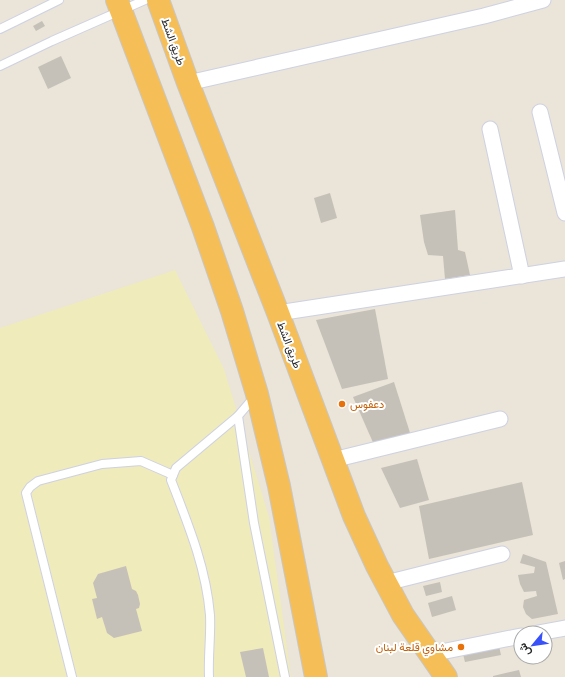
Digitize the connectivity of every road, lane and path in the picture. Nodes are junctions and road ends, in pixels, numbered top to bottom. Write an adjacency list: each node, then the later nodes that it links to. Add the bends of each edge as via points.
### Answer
1 (59, 0): 6 (lane)
2 (145, 0): 5 (lane)
3 (158, 0): 8 (highway, طريق الشط)
4 (543, 0): 8 (street, via 484,16)
5 (119, 5): 7 (lane); 15 (highway, via 203,227)
6 (0, 29)
7 (0, 66)
8 (188, 83): 14 (highway, طريق الشط)
9 (540, 112): 11 (street)
10 (490, 129): 13 (street)
11 (565, 213)
12 (565, 269): 13 (street)
13 (522, 276): 14 (street)
14 (278, 313): 18 (highway, طريق الشط)
15 (257, 394): 16 (lane); 29 (highway, via 279,486)
16 (238, 416): 19 (lane, via 176,468); 28 (lane, via 254,523)
17 (500, 419): 18 (street)
18 (333, 460): 21 (highway, طريق الشط, via 354,516)
19 (173, 475): 26 (lane, via 140,461 102,464 38,481 26,493); 27 (lane, via 171,480 195,540 205,584 210,616)
20 (502, 554): 21 (street)
21 (386, 584): 25 (highway, طريق الشط, via 403,615)
22 (565, 628): 23 (street)
23 (553, 630)
24 (513, 638): 25 (street)
25 (431, 654): 30 (highway, طريق الشط)
26 (72, 677)
27 (209, 677)
28 (286, 677)
29 (316, 677)
30 (446, 677)

